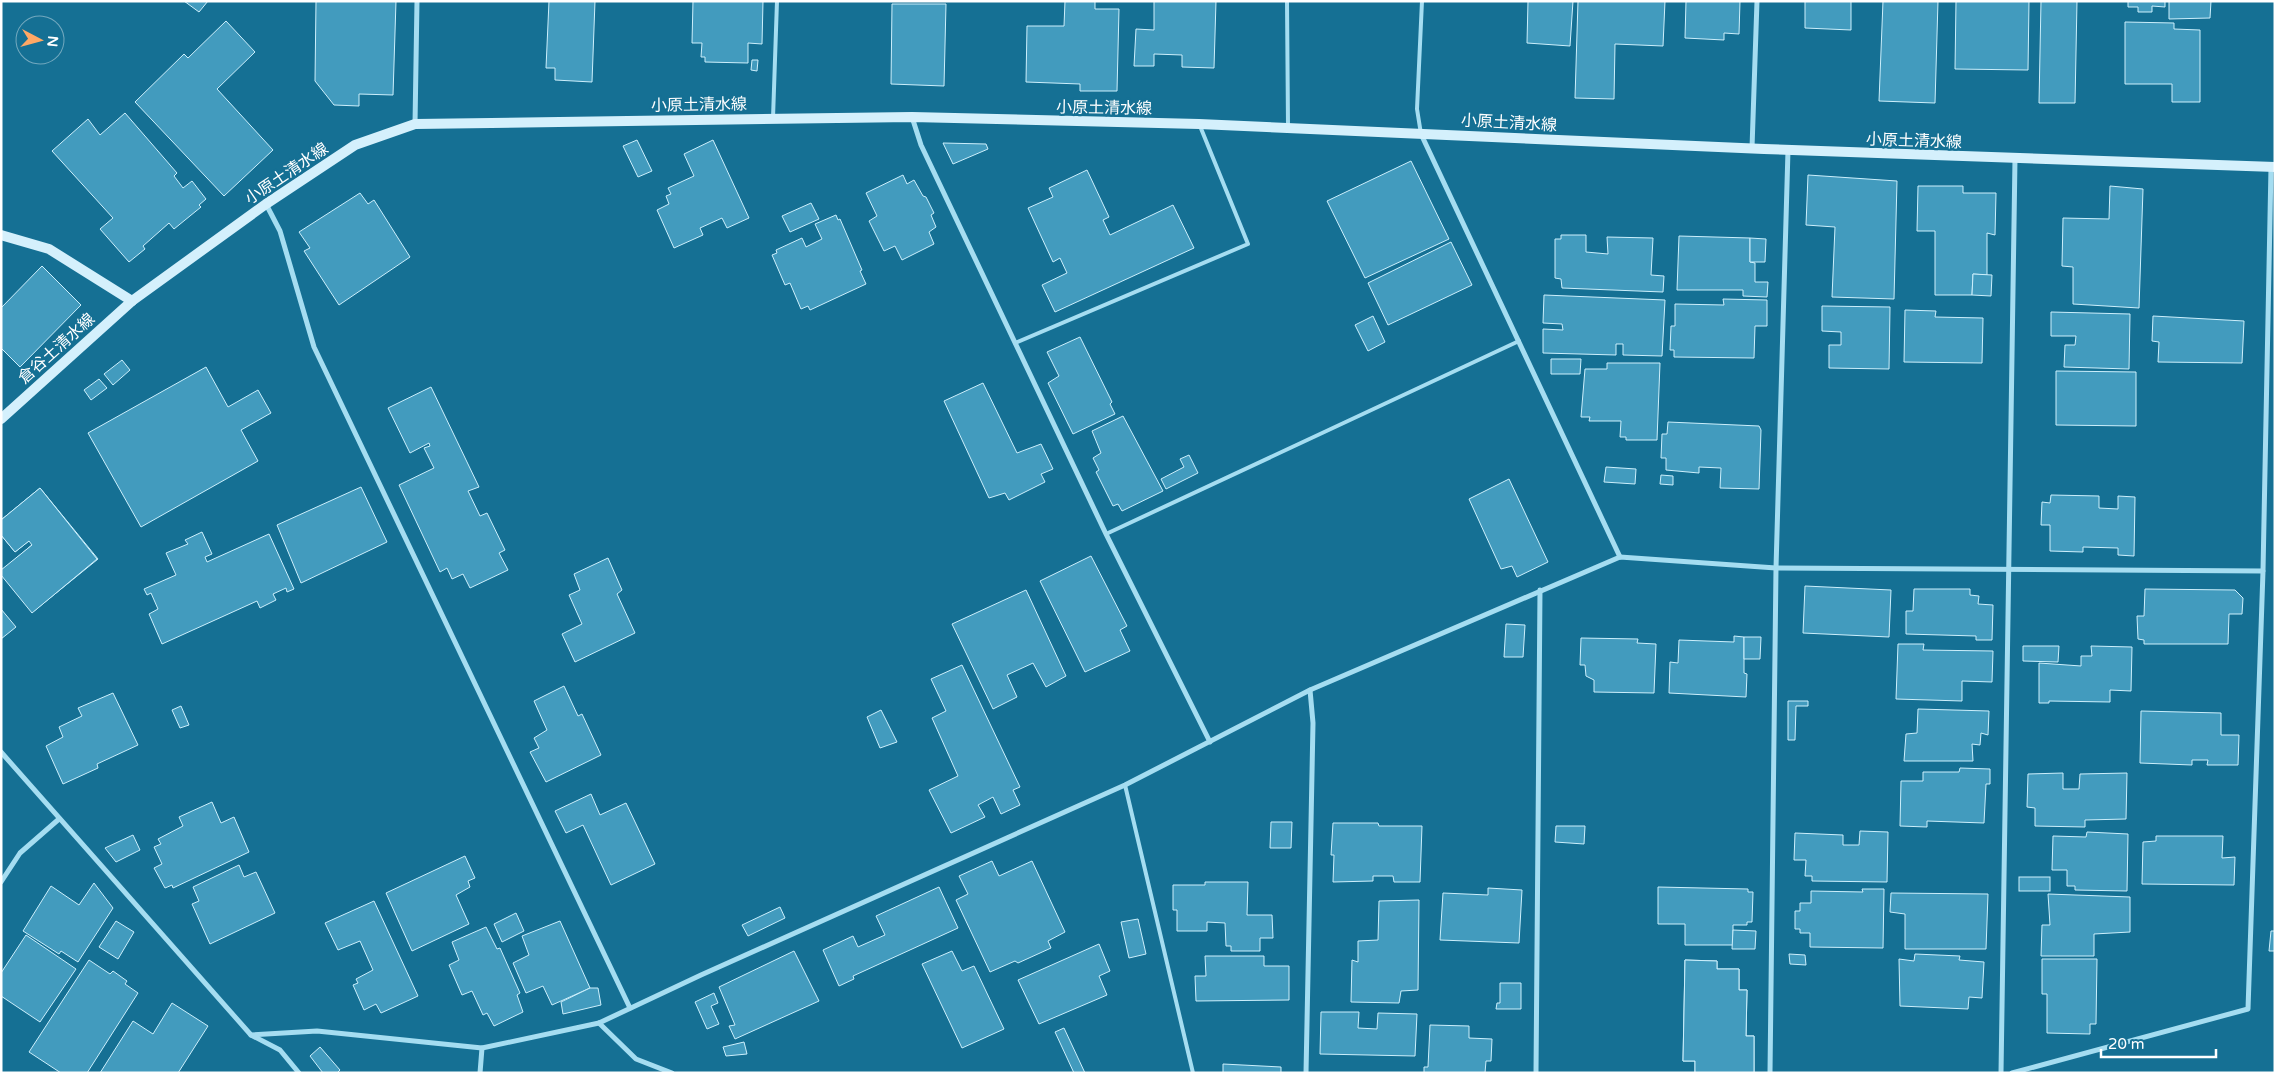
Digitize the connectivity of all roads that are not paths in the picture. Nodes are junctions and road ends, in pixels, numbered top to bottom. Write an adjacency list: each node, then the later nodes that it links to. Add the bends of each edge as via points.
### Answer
1 (417, 1): 8 (street)
2 (777, 1): 7 (lane)
3 (1287, 1): 10 (lane)
4 (1422, 1): 11 (lane, via 1417,109)
5 (1757, 1): 12 (street)
6 (912, 117): 7 (main road, 小原土清水線); 9 (main road, 小原土清水線); 20 (street, via 921,145)
7 (773, 118): 8 (main road, 小原土清水線)
8 (415, 124): 16 (main road, 小原土清水線, via 355,145)
9 (1199, 124): 10 (main road, 小原土清水線); 20 (lane, via 1248,244)
10 (1288, 128): 11 (main road, 小原土清水線)
11 (1421, 134): 12 (main road, 小原土清水線); 19 (street)
12 (1752, 148): 13 (main road, 小原土清水線)
13 (1788, 150): 14 (main road, 小原土清水線); 24 (street)
14 (2015, 159): 15 (main road, 小原土清水線); 25 (street)
15 (2273, 167): 26 (street)
16 (266, 204): 18 (main road, 小原土清水線); 34 (street, via 280,231 314,347)
17 (1, 235): 18 (main road, via 49,249)
18 (132, 301): 21 (main road, 倉谷土清水線)
19 (1519, 341): 22 (lane); 23 (street)
20 (1016, 343): 22 (street)
21 (1, 419)
22 (1106, 534): 29 (street)
23 (1620, 556): 24 (street); 27 (street)
24 (1776, 568): 25 (street); 44 (street)
25 (2010, 569): 26 (street); 45 (street)
26 (2263, 571): 46 (street, via 2248,1008)
27 (1540, 590): 28 (street); 43 (street)
28 (1310, 690): 29 (street); 42 (street, via 1313,723)
29 (1210, 742): 31 (street)
30 (1, 752): 32 (street)
31 (1125, 785): 34 (street); 41 (lane)
32 (59, 819): 33 (street, via 20,852); 36 (street)
33 (1, 882)
34 (630, 1008): 35 (street)
35 (599, 1023): 37 (street); 40 (street, via 636,1059)
36 (251, 1035): 37 (street, via 317,1031); 38 (street, via 280,1050)
37 (482, 1048): 39 (street)
38 (299, 1073)
39 (480, 1073)
40 (672, 1073)
41 (1193, 1073)
42 (1306, 1073)
43 (1536, 1073)
44 (1770, 1073)
45 (2001, 1073)
46 (2012, 1073)

